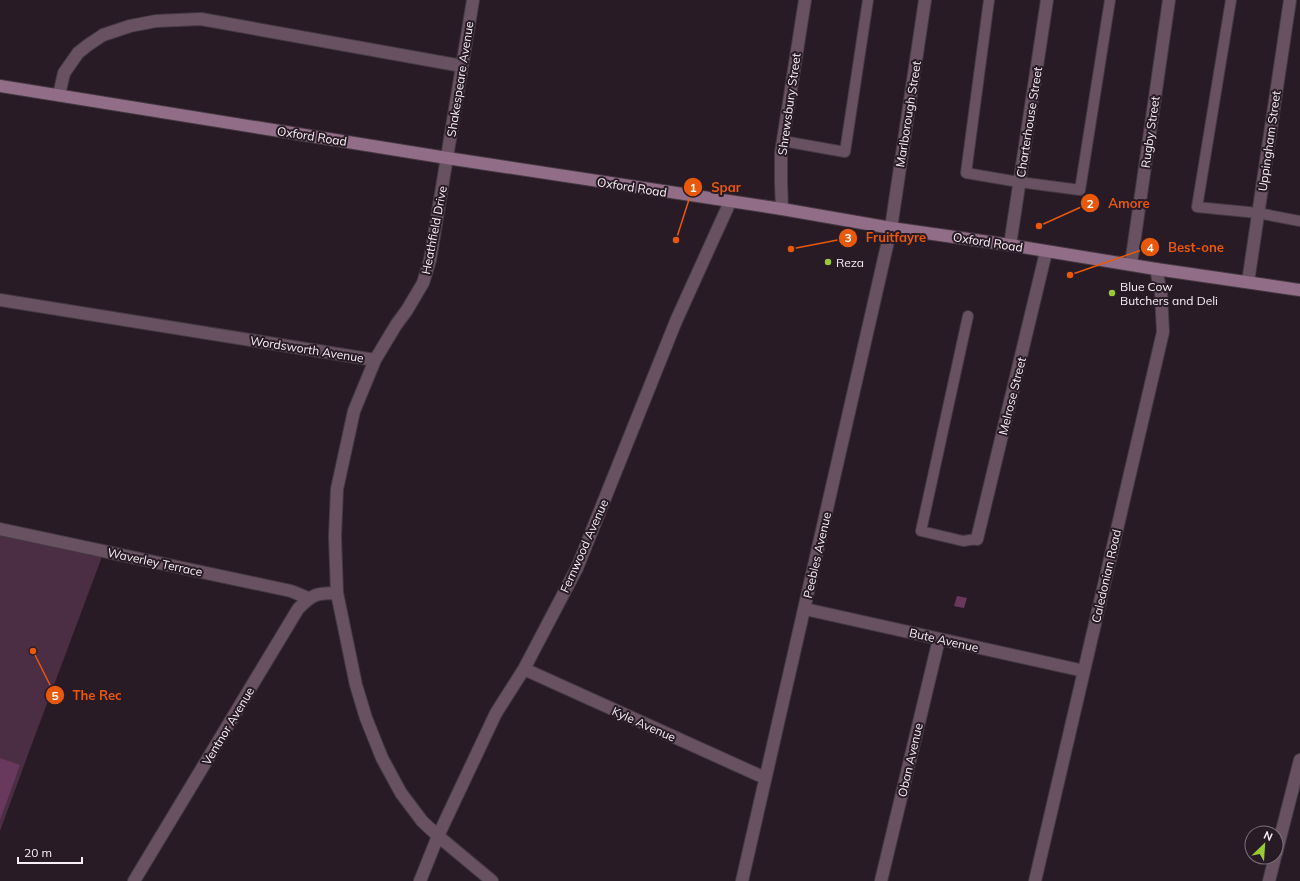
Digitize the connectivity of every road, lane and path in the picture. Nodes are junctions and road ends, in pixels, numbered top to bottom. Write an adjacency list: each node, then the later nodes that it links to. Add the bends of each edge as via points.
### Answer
1 (473, 0): 11 (street, Shakespeare Avenue)
2 (805, 0): 14 (street, Shrewsbury Street)
3 (868, 0): 14 (lane, via 845,152)
4 (925, 0): 21 (street, Marlborough Street)
5 (989, 0): 16 (lane, via 966,173)
6 (1047, 0): 16 (street, Charterhouse Street)
7 (1110, 0): 16 (lane, via 1080,190)
8 (1169, 0): 24 (street, Rugby Street)
9 (1231, 0): 19 (lane, via 1197,207)
10 (1290, 0): 19 (street, Uppingham Street)
11 (462, 66): 13 (street, via 201,19 156,21 104,35 88,45 78,53 64,73); 15 (street, Shakespeare Avenue)
12 (0, 86): 13 (street, Oxford Road)
13 (59, 95): 15 (street, Oxford Road)
14 (783, 141): 18 (street, Shrewsbury Street)
15 (447, 158): 17 (street, Oxford Road); 30 (street, Heathfield Drive, via 435,236 423,283)
16 (1019, 182): 22 (street, Charterhouse Street)
17 (730, 202): 18 (street, Oxford Road); 37 (street, Fernwood Avenue, via 676,321 577,568)
18 (782, 209): 21 (street, Oxford Road)
19 (1258, 213): 20 (lane); 26 (street, Uppingham Street)
20 (1300, 221)
21 (891, 228): 22 (street, Oxford Road); 35 (street, Peebles Avenue)
22 (1010, 244): 23 (street, Oxford Road)
23 (1046, 252): 24 (street, Oxford Road); 32 (street, Melrose Street)
24 (1131, 264): 25 (street, Oxford Road)
25 (1156, 269): 26 (street, Oxford Road); 38 (street, Caledonian Road, via 1161,293 1163,332)
26 (1248, 282): 27 (street, Oxford Road)
27 (1300, 290)
28 (0, 300): 30 (street, Wordsworth Avenue)
29 (968, 316): 32 (lane, via 921,531 963,541)
30 (375, 360): 33 (street, Wordsworth Avenue, via 354,411 337,489)
31 (0, 529): 34 (street, Waverley Terrace, via 291,591)
32 (977, 539)
33 (336, 593): 34 (street, via 322,593); 42 (street, Wordsworth Avenue, via 356,685 382,758 400,793 422,821)
34 (308, 598): 44 (street, Ventnor Avenue, via 298,609)
35 (805, 609): 36 (street, Bute Avenue); 40 (street, Peebles Avenue)
36 (939, 638): 38 (street, Bute Avenue); 48 (street, Oban Avenue)
37 (524, 669): 40 (street, Kyle Avenue); 42 (street, Fernwood Avenue, via 496,714)
38 (1084, 671): 49 (street, Caledonian Road)
39 (1300, 760): 41 (street)
40 (765, 778): 47 (street, Peebles Avenue)
41 (1283, 825)
42 (438, 836): 45 (street, Fernwood Avenue); 46 (street)
43 (1273, 865): 50 (street)
44 (134, 881)
45 (420, 881)
46 (492, 881)
47 (742, 881)
48 (881, 881)
49 (1035, 881)
50 (1269, 881)

